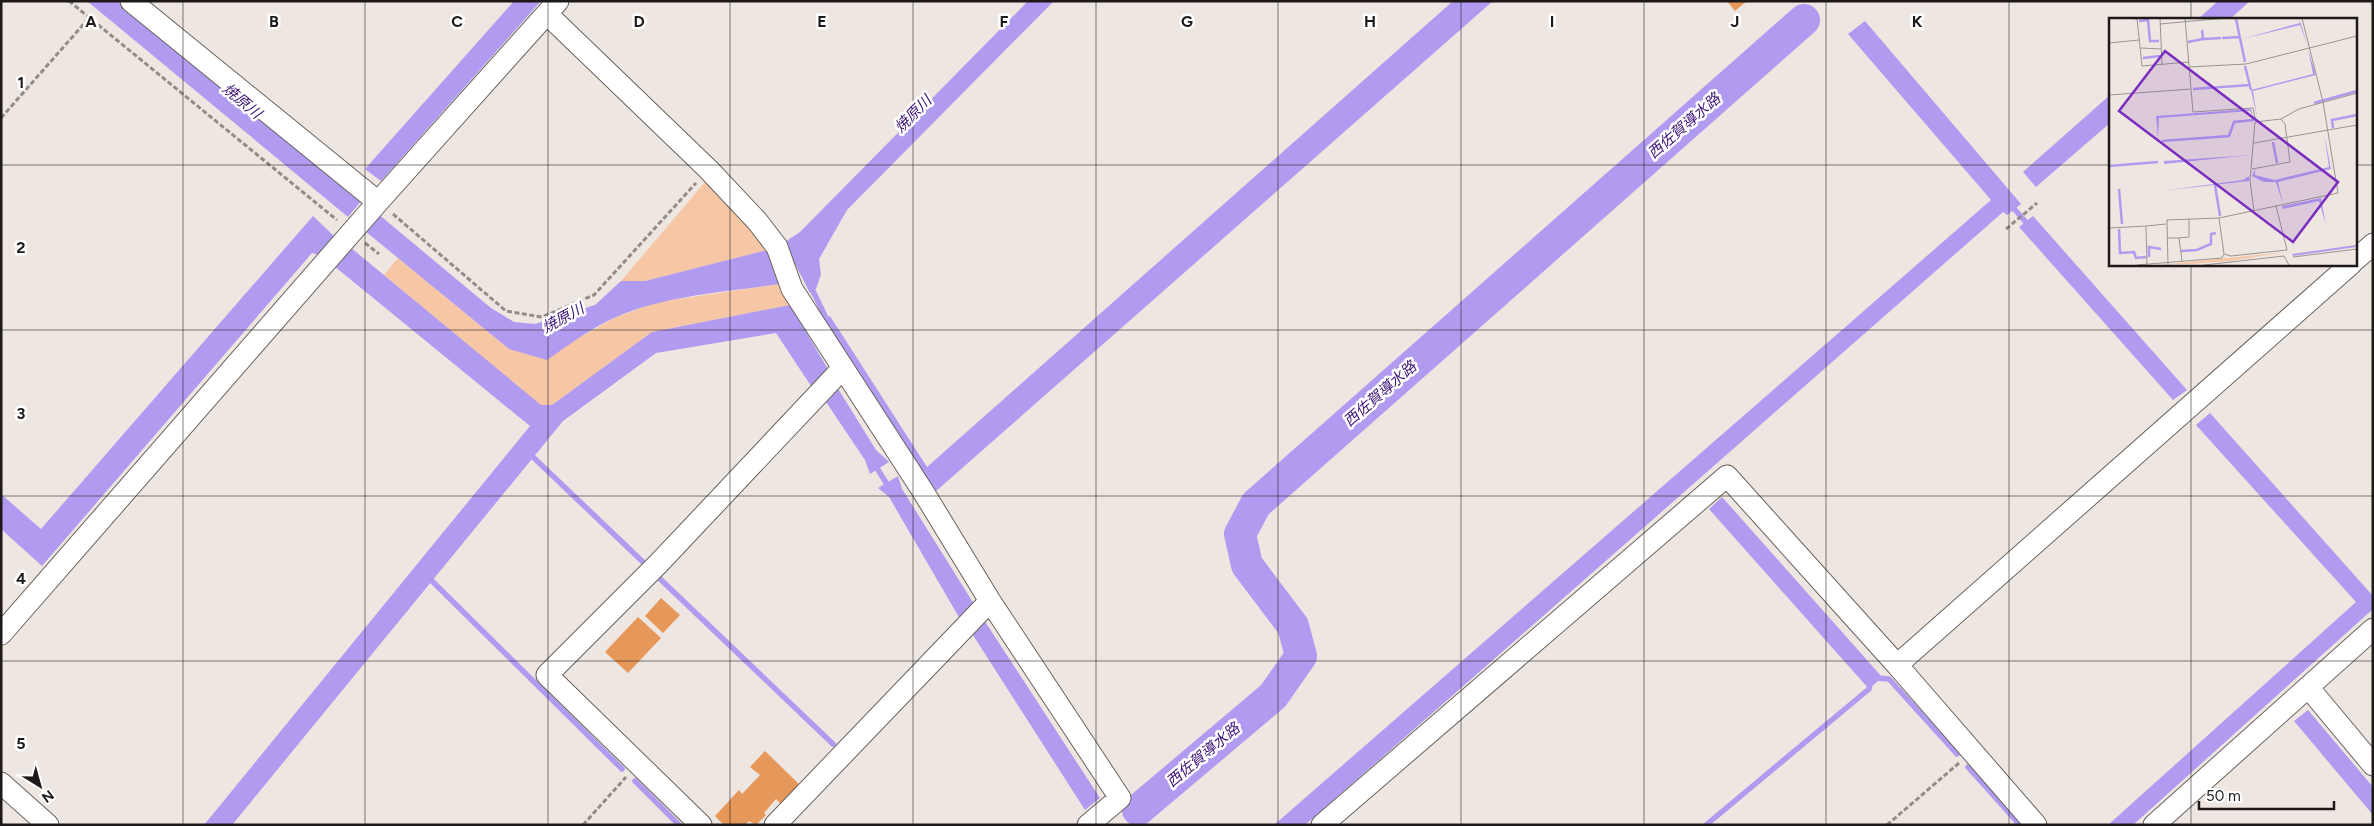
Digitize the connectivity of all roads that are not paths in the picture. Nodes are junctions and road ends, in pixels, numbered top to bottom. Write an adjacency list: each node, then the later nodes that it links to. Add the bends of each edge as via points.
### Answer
1 (131, 1): 3 (street)
2 (552, 8): 3 (street); 7 (street, via 757,221 780,254)
3 (378, 202): 10 (street)
4 (2373, 244): 5 (street)
5 (2356, 259)
6 (2349, 265): 11 (street)
7 (832, 381): 8 (street); 16 (street, via 547,675)
8 (979, 613): 17 (street); 18 (street, via 1120,798)
9 (2373, 629): 12 (street)
10 (1, 634)
11 (1897, 665): 19 (street, via 1727,476); 20 (street)
12 (2297, 697): 13 (street); 21 (street)
13 (2373, 765)
14 (1, 783): 15 (street)
15 (48, 825)
16 (702, 825)
17 (775, 825)
18 (1088, 825)
19 (1322, 825)
20 (2036, 825)
21 (2154, 825)

